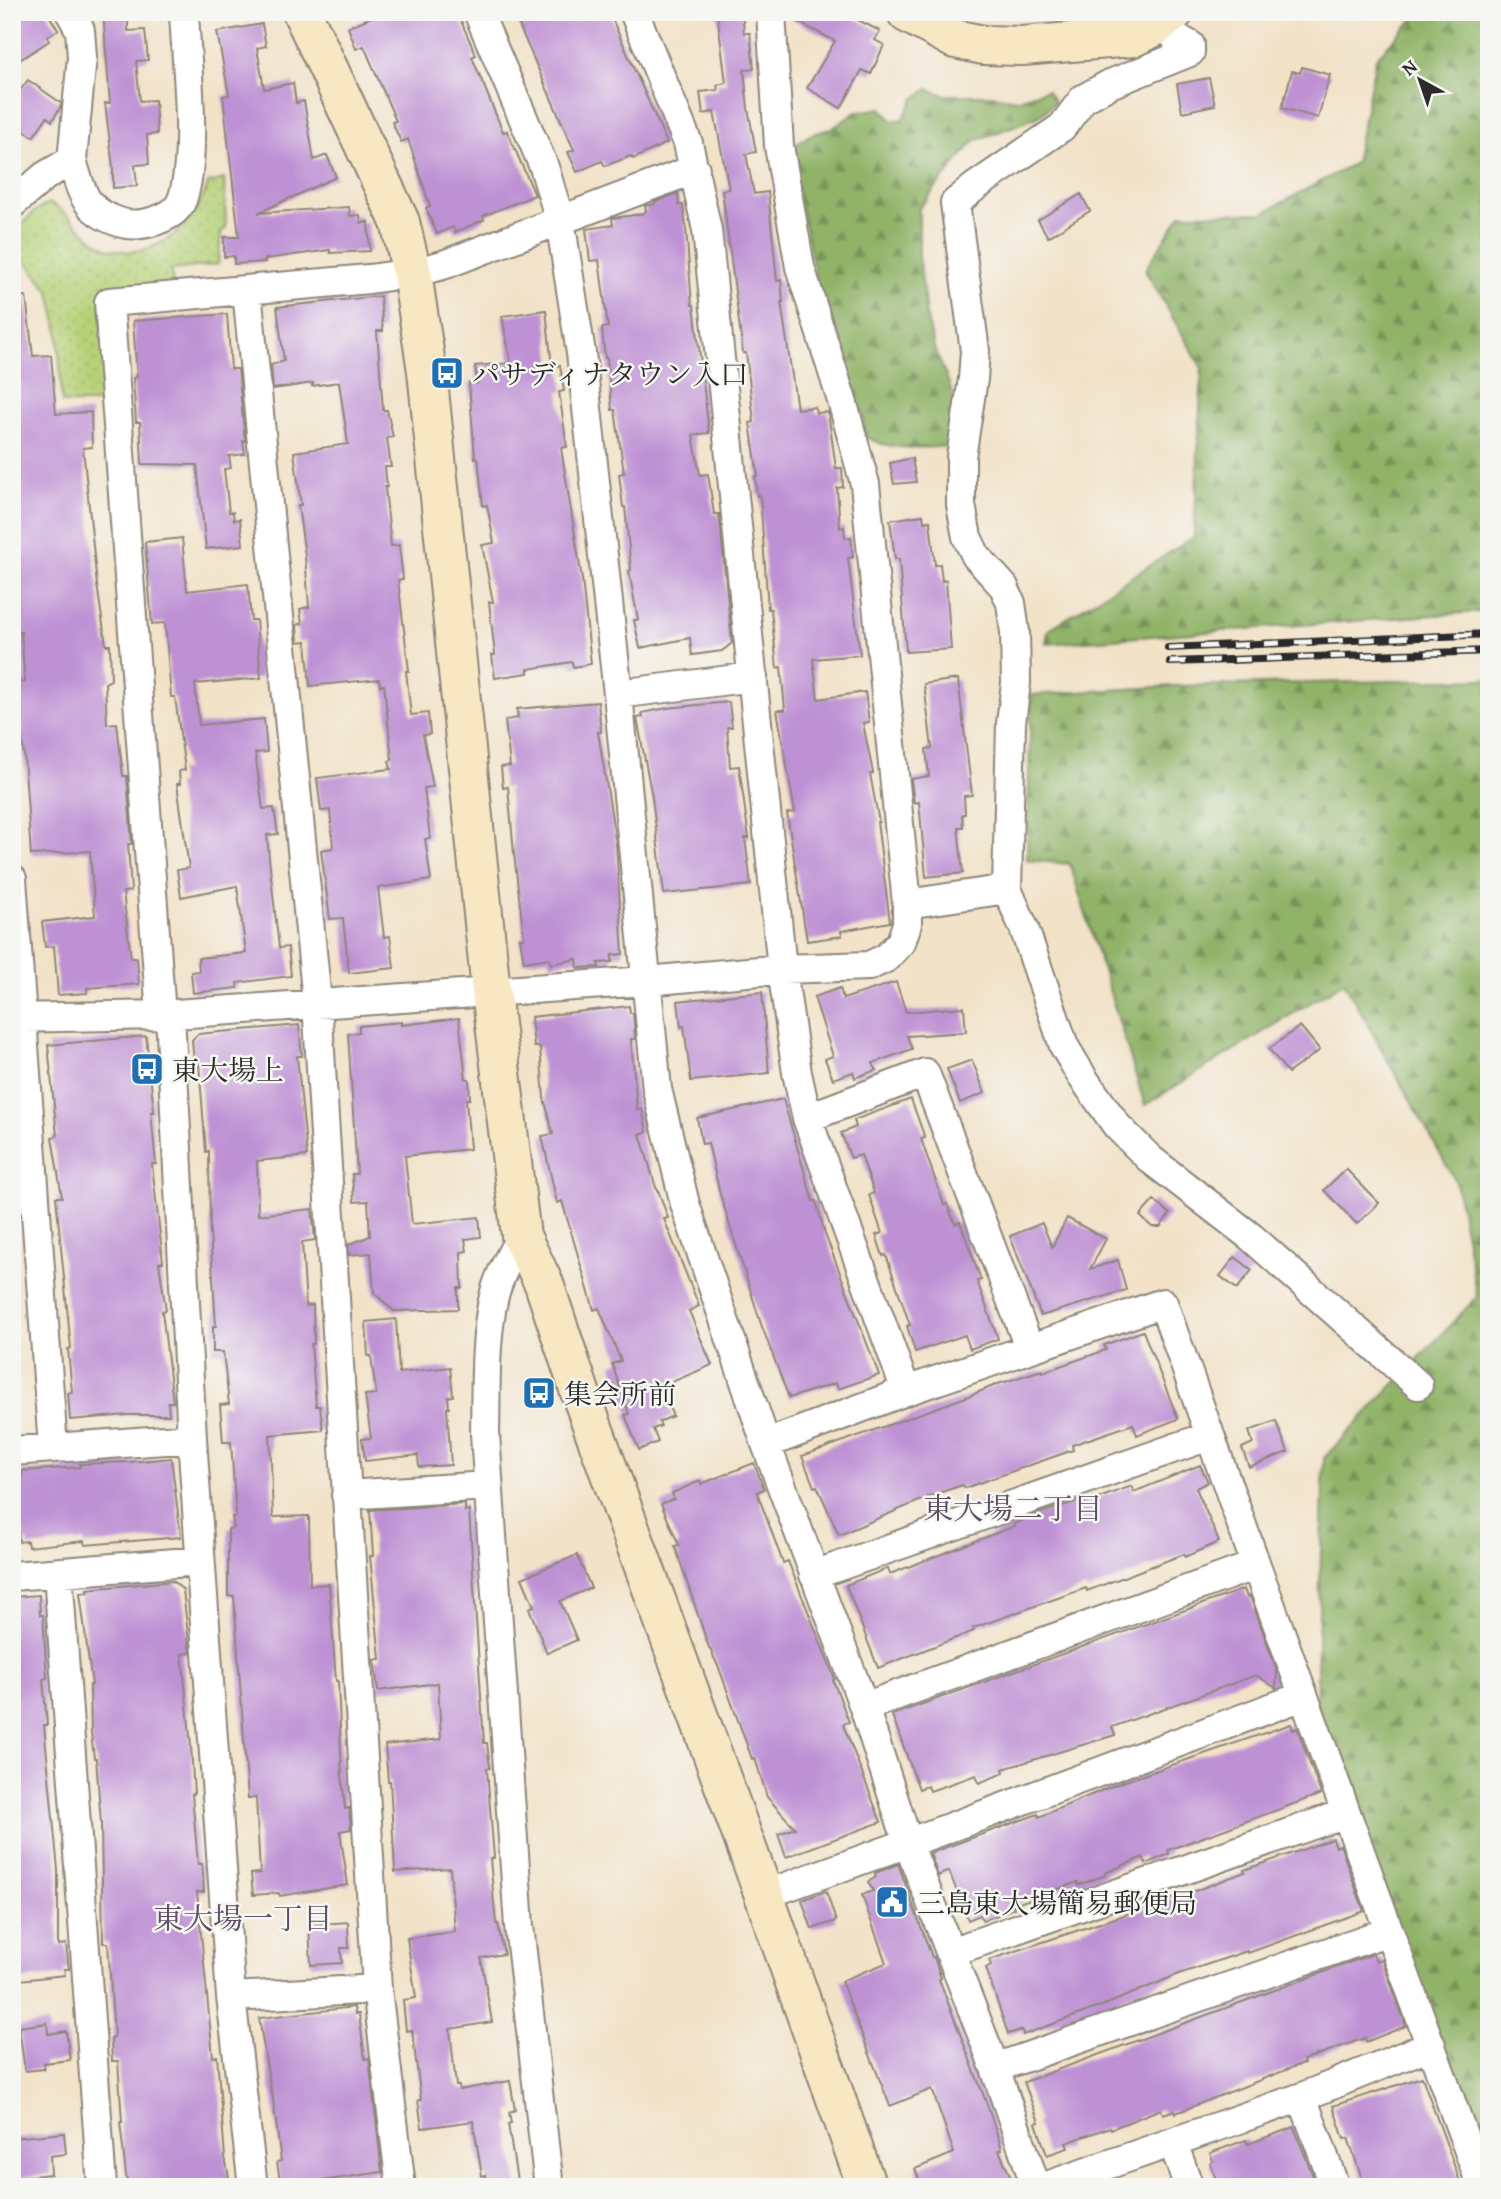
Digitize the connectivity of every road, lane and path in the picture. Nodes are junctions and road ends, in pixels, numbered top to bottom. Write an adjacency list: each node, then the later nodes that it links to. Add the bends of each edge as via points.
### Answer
1 (70, 12): 9 (street, via 80,30 82,57)
2 (184, 12): 9 (street, via 189,130 188,173 181,203 148,224 130,225 103,217 83,196)
3 (302, 12): 13 (street, via 400,222)
4 (478, 12): 12 (street, via 544,167)
5 (634, 12): 10 (street)
6 (771, 12): 19 (street, via 779,146 800,267 864,484)
7 (907, 13): 8 (street, via 955,39 1022,46 1133,37)
8 (1169, 17): 18 (street, via 1175,37 1190,45 1190,52 1083,99 1062,127 955,204 975,351 961,457 961,505 976,556 1004,587 1011,603 1015,632)
9 (72, 160): 11 (street)
10 (695, 169): 12 (street); 15 (street, via 707,230)
11 (12, 204)
12 (560, 220): 13 (street); 16 (street, via 581,353)
13 (412, 274): 14 (street); 22 (street, via 427,371)
14 (247, 291): 23 (street); 24 (street, via 109,302)
15 (753, 677): 16 (street); 20 (street)
16 (618, 694): 21 (street)
17 (12, 879): 25 (street)
18 (1007, 889): 19 (street); 29 (street, via 1063,1046 1117,1126)
19 (907, 904): 20 (street, via 901,942 886,958 869,966)
20 (782, 969): 21 (street); 26 (street)
21 (646, 981): 22 (street); 33 (street, via 657,1089 685,1204)
22 (491, 991): 23 (street); 27 (street)
23 (317, 1002): 24 (street); 37 (street)
24 (166, 1014): 25 (street); 32 (street)
25 (18, 1017): 34 (street)
26 (807, 1118): 28 (street, via 925,1073); 30 (street)
27 (522, 1236): 36 (street, via 494,1296 487,1356); 47 (street, via 544,1284)
28 (1029, 1348): 30 (street); 31 (street, via 1163,1303)
29 (1418, 1385)
30 (906, 1391): 33 (street)
31 (1209, 1436): 39 (street); 41 (street)
32 (192, 1438): 34 (street); 38 (street)
33 (766, 1444): 41 (street)
34 (53, 1448): 35 (street)
35 (12, 1451)
36 (488, 1486): 37 (street); 59 (street, via 519,1926)
37 (346, 1495): 50 (street)
38 (200, 1561): 40 (street); 51 (street)
39 (1256, 1565): 43 (street); 44 (street)
40 (58, 1573): 42 (street); 56 (street)
41 (814, 1575): 44 (street)
42 (12, 1576)
43 (1303, 1696): 45 (street); 46 (street)
44 (864, 1706): 46 (street)
45 (1346, 1813): 48 (street); 49 (street)
46 (908, 1843): 47 (street); 49 (street)
47 (764, 1895): 60 (street)
48 (1389, 1931): 52 (street); 53 (street)
49 (951, 1952): 53 (street)
50 (377, 1989): 51 (street); 58 (street)
51 (231, 1997): 57 (street)
52 (1431, 2045): 54 (street); 65 (street)
53 (995, 2068): 61 (street)
54 (1301, 2096): 55 (street); 64 (street)
55 (1173, 2143): 62 (street); 63 (street)
56 (102, 2187)
57 (253, 2187)
58 (401, 2187)
59 (549, 2187)
60 (867, 2187)
61 (1036, 2187)
62 (1044, 2187)
63 (1189, 2187)
64 (1335, 2187)
65 (1482, 2187)

